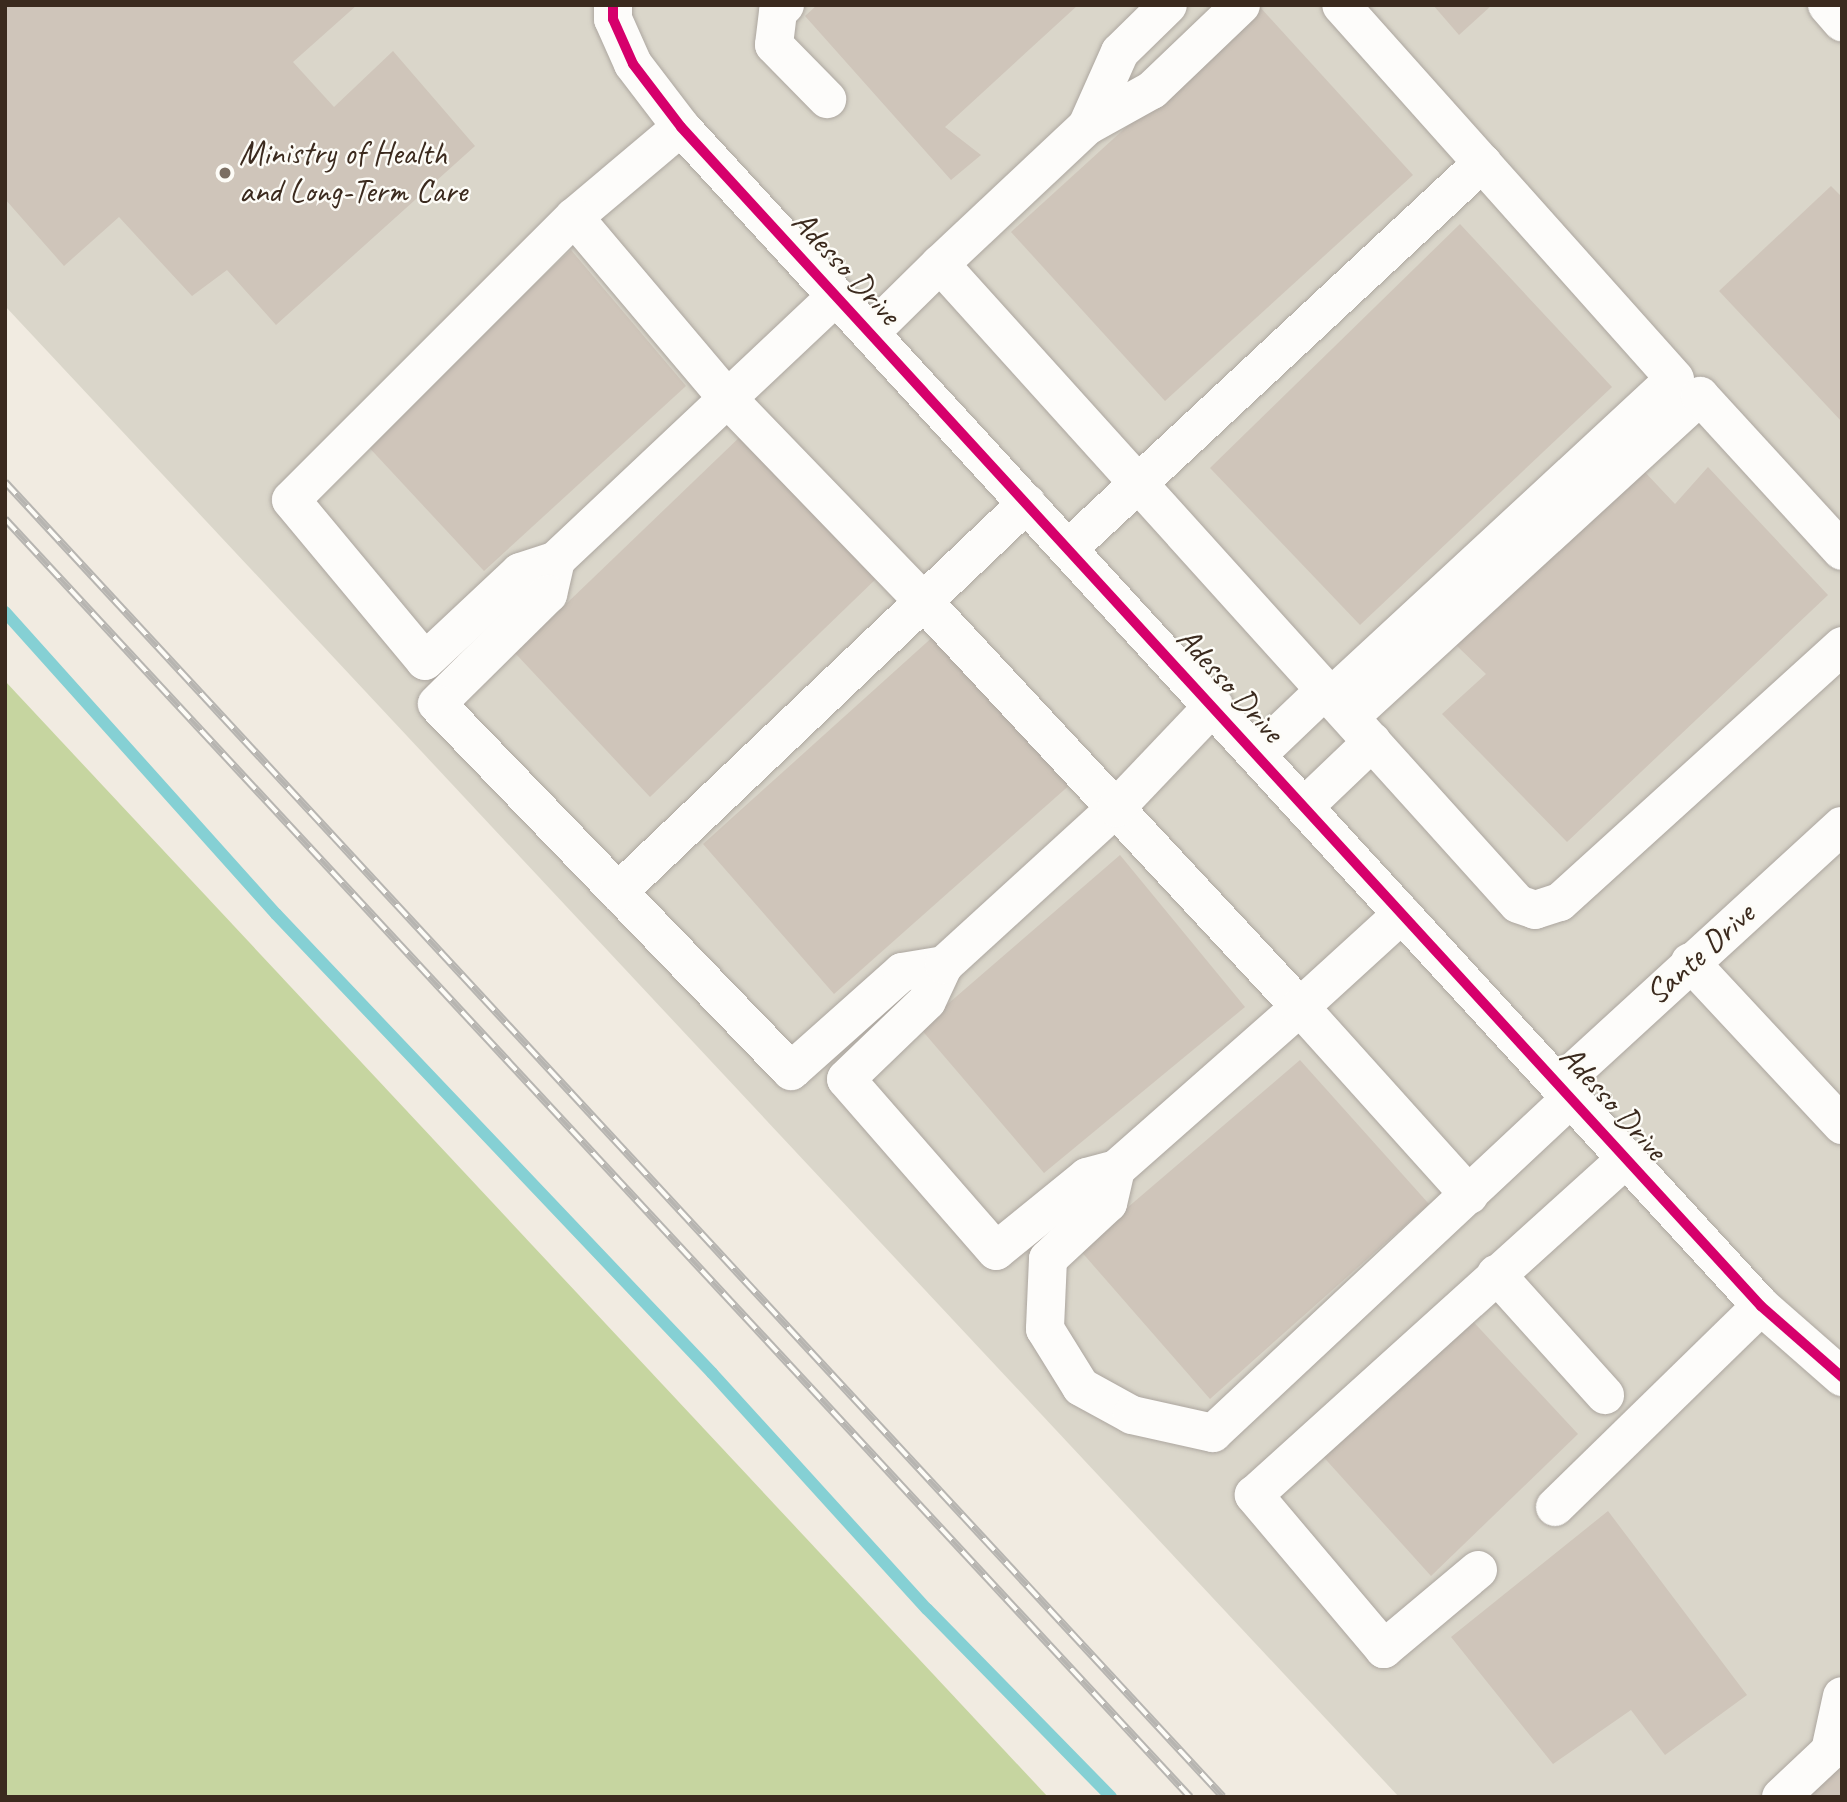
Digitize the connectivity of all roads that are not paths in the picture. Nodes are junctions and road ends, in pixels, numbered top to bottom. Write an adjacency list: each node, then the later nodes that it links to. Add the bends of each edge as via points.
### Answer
1 (613, 5): 10 (street, Adesso Drive, via 613,19 633,64)
2 (785, 5): 8 (street, via 778,12 774,45)
3 (1168, 5): 9 (street, via 1121,52)
4 (1241, 5): 9 (street, via 1152,90)
5 (1341, 5): 11 (street)
6 (1827, 5): 7 (street)
7 (1842, 22)
8 (827, 99)
9 (1087, 126): 13 (street)
10 (681, 127): 12 (street); 14 (street, Adesso Drive)
11 (1482, 163): 17 (street); 25 (street, via 1675,379)
12 (574, 217): 16 (street); 21 (street, via 291,500 425,661 520,572)
13 (940, 264): 15 (street); 17 (street)
14 (836, 296): 15 (street, Adesso Drive); 16 (street)
15 (870, 332): 18 (street, Adesso Drive)
16 (727, 399): 21 (street); 22 (street)
17 (1138, 483): 19 (street); 25 (street)
18 (1027, 503): 19 (street, Adesso Drive); 22 (street)
19 (1069, 548): 24 (street, Adesso Drive)
20 (1842, 551): 25 (street, via 1700,396)
21 (556, 560): 30 (street, via 548,594 437,704)
22 (923, 601): 28 (street); 30 (street)
23 (1842, 646): 25 (street, via 1571,893 1547,909 1518,904)
24 (1214, 705): 26 (street, Adesso Drive); 28 (street)
25 (1344, 712): 26 (street); 27 (street)
26 (1258, 754): 27 (street, Adesso Drive)
27 (1305, 806): 31 (street, Adesso Drive)
28 (1116, 808): 33 (street); 34 (street)
29 (1842, 826): 32 (street, Sante Drive)
30 (618, 892): 33 (street, via 791,1070 901,972)
31 (1402, 914): 34 (street); 35 (street, Adesso Drive)
32 (1690, 962): 35 (street, Sante Drive); 36 (street)
33 (944, 965): 38 (street, via 928,1001 846,1079 996,1251 1087,1177)
34 (1300, 1007): 38 (street); 39 (street)
35 (1566, 1090): 37 (street, Adesso Drive); 39 (street, Sante Drive)
36 (1842, 1125)
37 (1626, 1158): 40 (street); 41 (street, Adesso Drive)
38 (1116, 1169): 39 (street, Sante Drive, via 1108,1203 1048,1259 1045,1329 1081,1388 1132,1415 1213,1433)
39 (1469, 1195)
40 (1496, 1274): 43 (street); 45 (street, via 1254,1495 1384,1649)
41 (1761, 1306): 42 (street, Adesso Drive); 44 (street)
42 (1842, 1377)
43 (1605, 1395)
44 (1555, 1507)
45 (1478, 1570)
46 (1842, 1696): 47 (street, via 1830,1751)
47 (1781, 1797)

